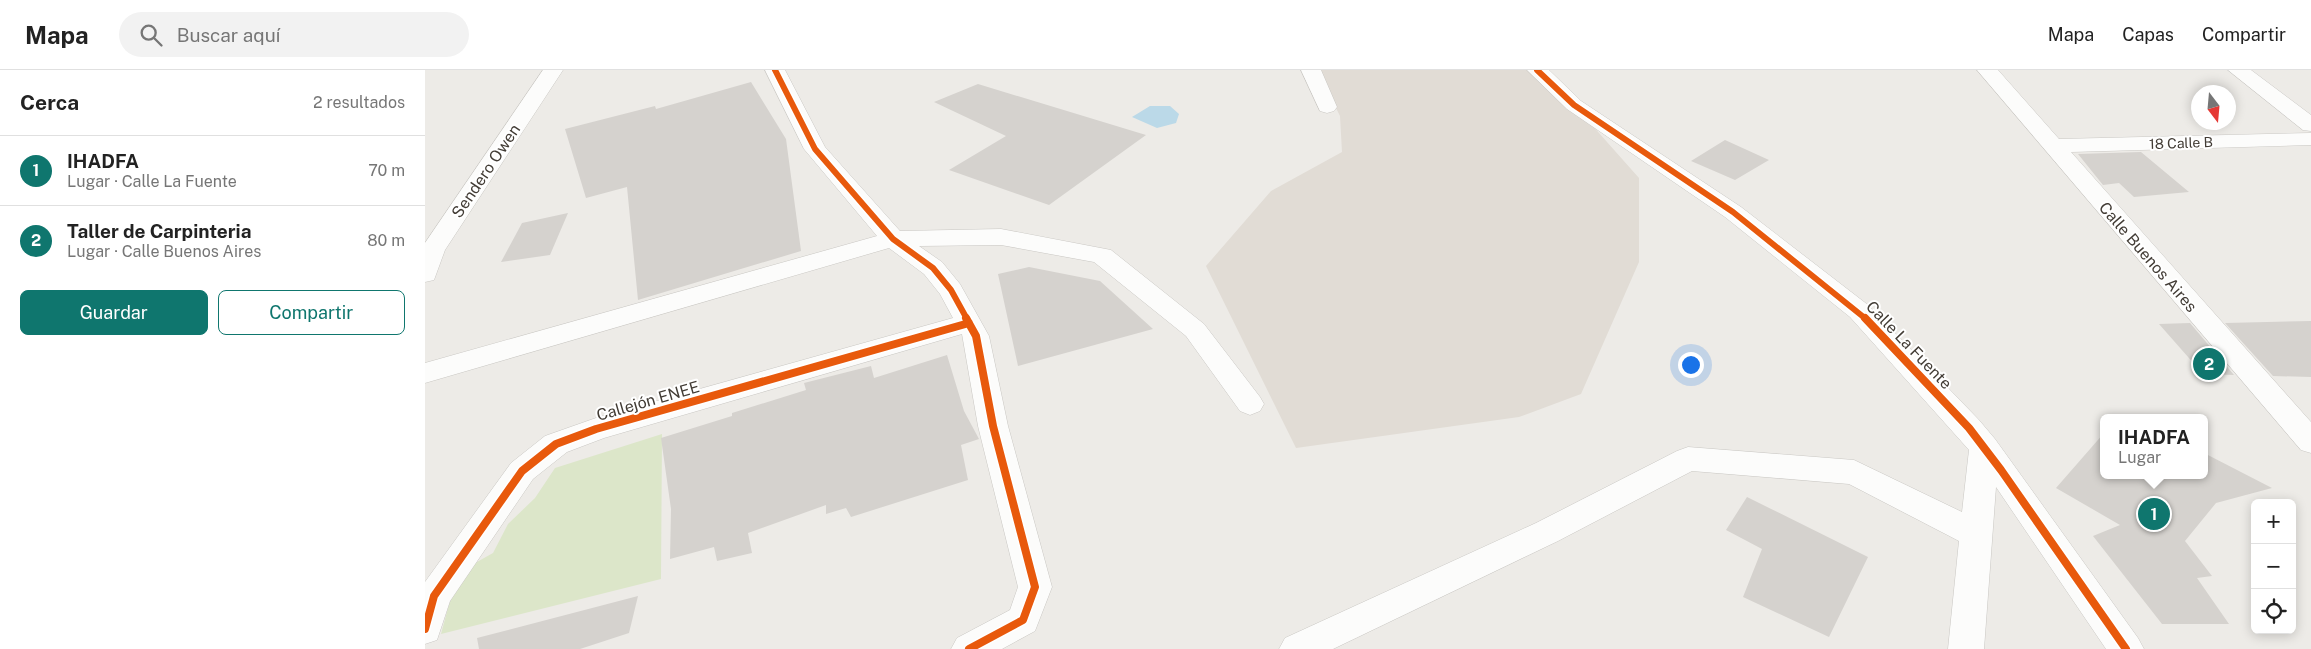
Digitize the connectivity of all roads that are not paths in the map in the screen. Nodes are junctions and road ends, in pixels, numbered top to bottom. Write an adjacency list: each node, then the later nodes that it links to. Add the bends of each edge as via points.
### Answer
1 (553, 70): 12 (street, Sendero Owen, via 433,250)
2 (775, 70): 11 (street, via 815,149)
3 (1311, 70): 7 (street)
4 (1537, 70): 17 (street, Calle La Fuente, via 1574,104 1733,212 1859,311)
5 (1987, 70): 10 (street, Calle Buenos Aires)
6 (2238, 70): 8 (street)
7 (1327, 107)
8 (2311, 125)
9 (2311, 139): 10 (street, 18 Calle B)
10 (2052, 146): 16 (street, Calle Buenos Aires)
11 (893, 239): 13 (street, via 933,268 951,290); 14 (street); 15 (street, via 1001,237 1103,256 1195,330)
12 (425, 274)
13 (969, 324): 19 (street, Callejón ENEE, via 597,429 556,444 522,471 439,588); 20 (street, via 975,336 993,426 1035,587 1023,620)
14 (425, 374)
15 (1250, 404)
16 (2311, 442)
17 (1983, 447): 18 (street); 23 (street, Calle La Fuente)
18 (1976, 534): 21 (street, via 1854,472 1688,459 1547,532); 22 (street)
19 (425, 629)
20 (969, 649)
21 (1297, 649)
22 (1966, 649)
23 (2125, 649)

